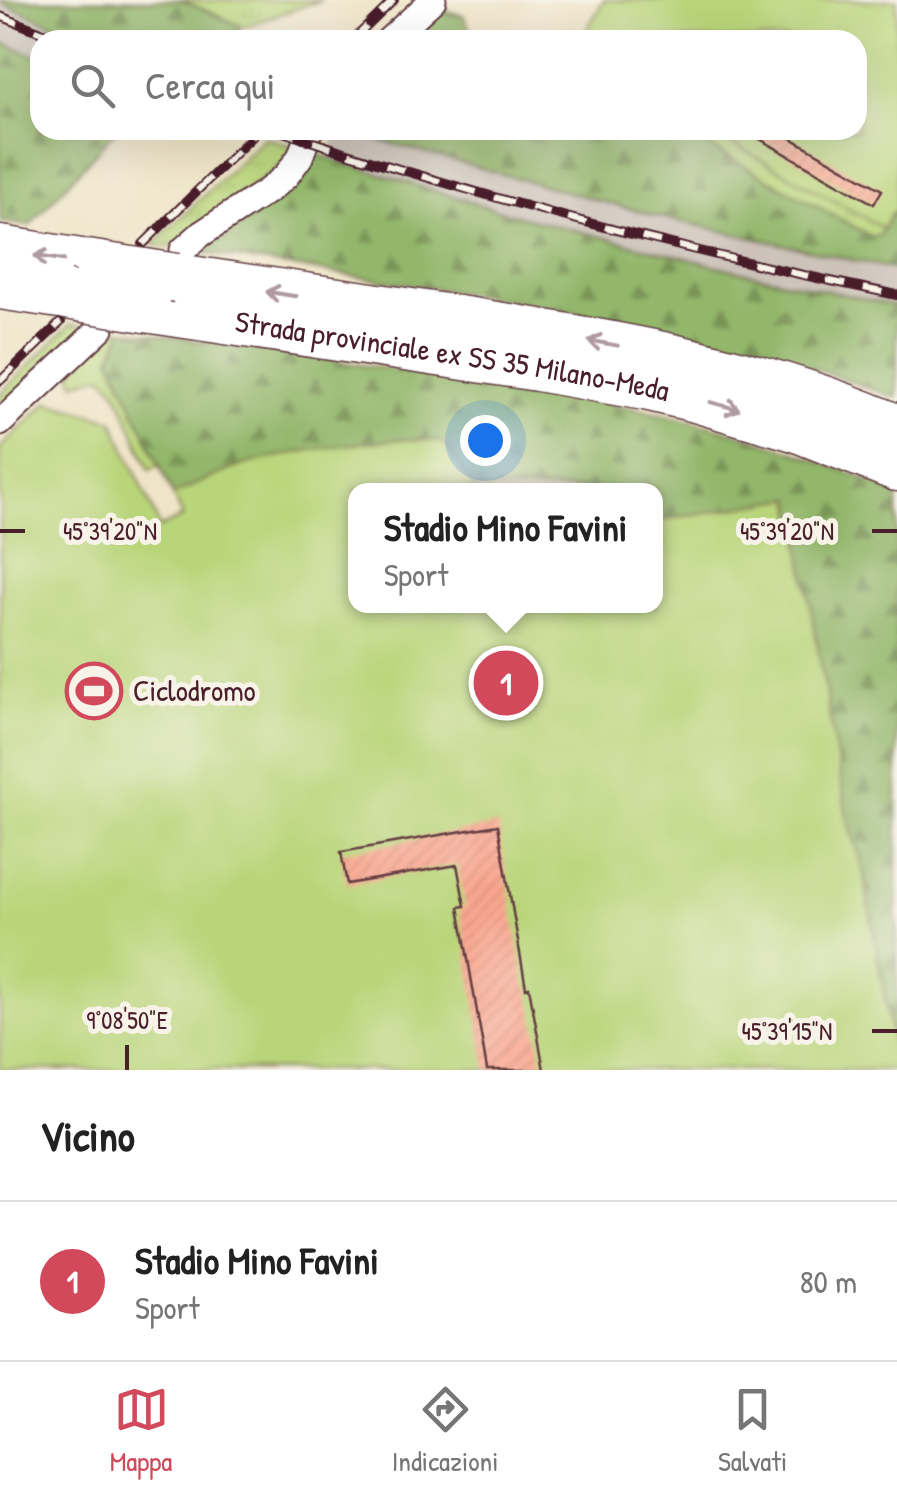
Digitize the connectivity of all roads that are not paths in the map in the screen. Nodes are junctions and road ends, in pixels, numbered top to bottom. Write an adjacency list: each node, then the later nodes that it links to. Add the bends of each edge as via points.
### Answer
1 (433, 0): 2 (street)
2 (400, 30)
3 (306, 140): 5 (street, via 286,176 201,234)
4 (0, 250): 6 (highway, Strada provinciale ex SS 35 Milano-Meda, one-way to 4)
5 (169, 278): 6 (highway, Strada provinciale ex SS 35 Milano-Meda, bridge); 10 (highway, Strada provinciale ex SS 35 Milano-Meda, via 648,352 779,386)
6 (83, 280): 7 (highway, Strada provinciale ex SS 35 Milano-Meda)
7 (0, 286)
8 (101, 328): 9 (street)
9 (0, 423)
10 (894, 437)

